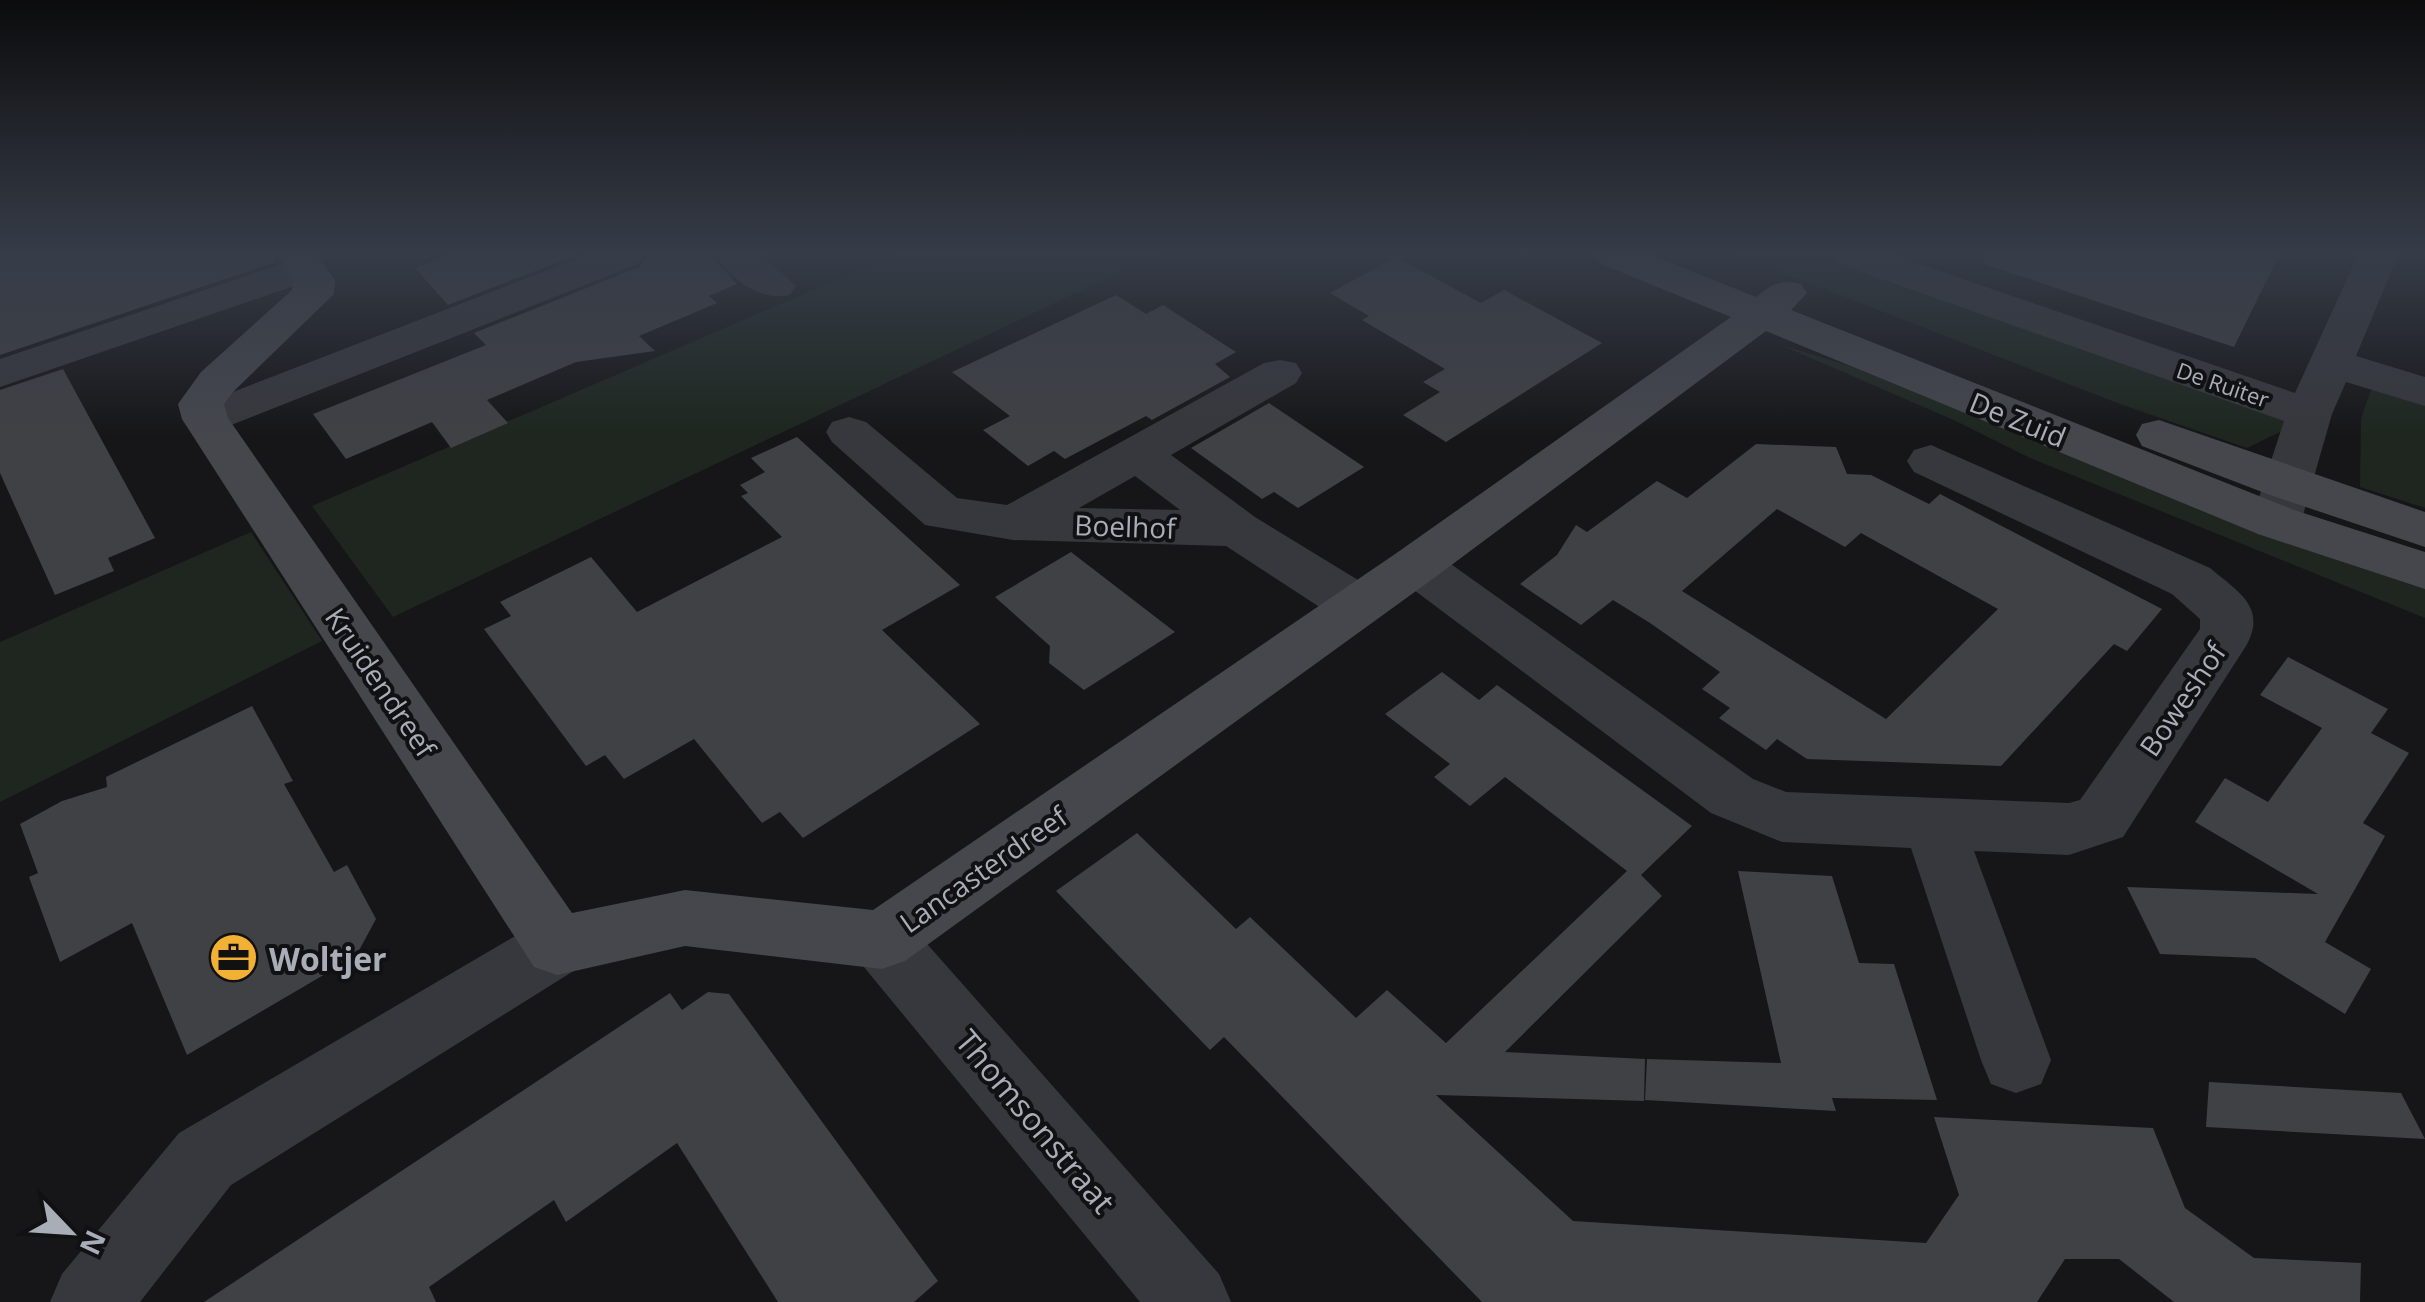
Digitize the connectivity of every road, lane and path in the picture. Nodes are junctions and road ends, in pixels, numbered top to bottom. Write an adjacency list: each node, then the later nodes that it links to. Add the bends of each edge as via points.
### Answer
1 (155, 316): 9 (street)
2 (289, 316): 13 (street, via 217,382 201,404)
3 (469, 316): 13 (street)
4 (1757, 316): 21 (street, Lancasterdreef)
5 (1803, 316): 17 (street, De Zuid)
6 (2027, 316): 12 (street, De Ruiter)
7 (2352, 316): 8 (street)
8 (2332, 363): 11 (street); 12 (street)
9 (0, 374)
10 (1280, 374): 15 (street, Boelhof)
11 (2425, 392)
12 (2309, 414): 17 (street)
13 (206, 419): 26 (street, Kruidendreef)
14 (849, 432): 18 (street, Boelhof, via 943,513)
15 (1138, 454): 18 (street, Boelhof); 19 (street, Boelhof)
16 (1931, 461): 24 (street, Boweshof, via 2191,581 2227,612 2227,632 2101,819 2069,830)
17 (2282, 503): 20 (street, De Zuid); 22 (street, De Zuid)
18 (1013, 524): 19 (street, Boelhof)
19 (1236, 529): 23 (street, Boelhof)
20 (2425, 530)
21 (1416, 564): 23 (street, Lancasterdreef); 24 (street, Boweshof, via 1732,796 1782,817)
22 (2425, 571)
23 (1357, 606): 25 (street, Lancasterdreef)
24 (1934, 820): 27 (street)
25 (882, 940): 26 (street, Lancasterdreef, via 684,918); 29 (street, Thomsonstraat)
26 (556, 946): 28 (street, Lancasterdreef, via 205,1159)
27 (2016, 1060)
28 (90, 1302)
29 (1191, 1302)

